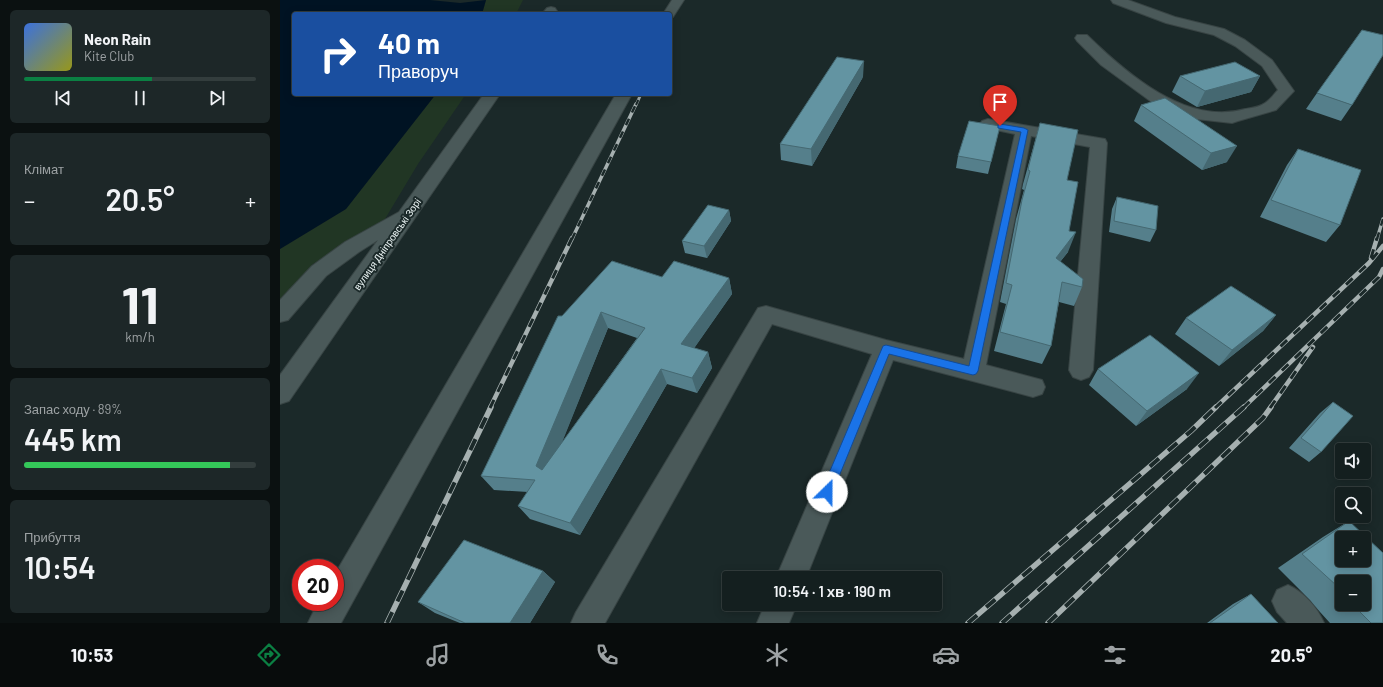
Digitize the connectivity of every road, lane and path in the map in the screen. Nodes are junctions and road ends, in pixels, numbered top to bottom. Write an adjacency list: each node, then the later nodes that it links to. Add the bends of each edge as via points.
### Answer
1 (678, 0): 3 (street)
2 (1117, 0): 4 (street, via 1171,20 1219,32 1240,43 1267,63 1286,92 1270,107 1232,118 1187,113 1158,100 1106,62)
3 (670, 12)
4 (1082, 38)
5 (491, 96): 9 (street, вулиця Дніпровські Зорі)
6 (623, 96): 18 (street)
7 (988, 124): 8 (street)
8 (1024, 130): 12 (street, via 1099,143); 13 (street)
9 (410, 212): 10 (street, via 352,247 319,271); 15 (street, вулиця Дніпровські Зорі)
10 (280, 314)
11 (886, 349): 13 (street); 16 (street); 19 (street, via 766,314)
12 (1081, 370)
13 (973, 371): 14 (street)
14 (1033, 387)
15 (280, 394)
16 (794, 571)
17 (778, 611): 20 (street)
18 (324, 623)
19 (587, 623)
20 (773, 623)

